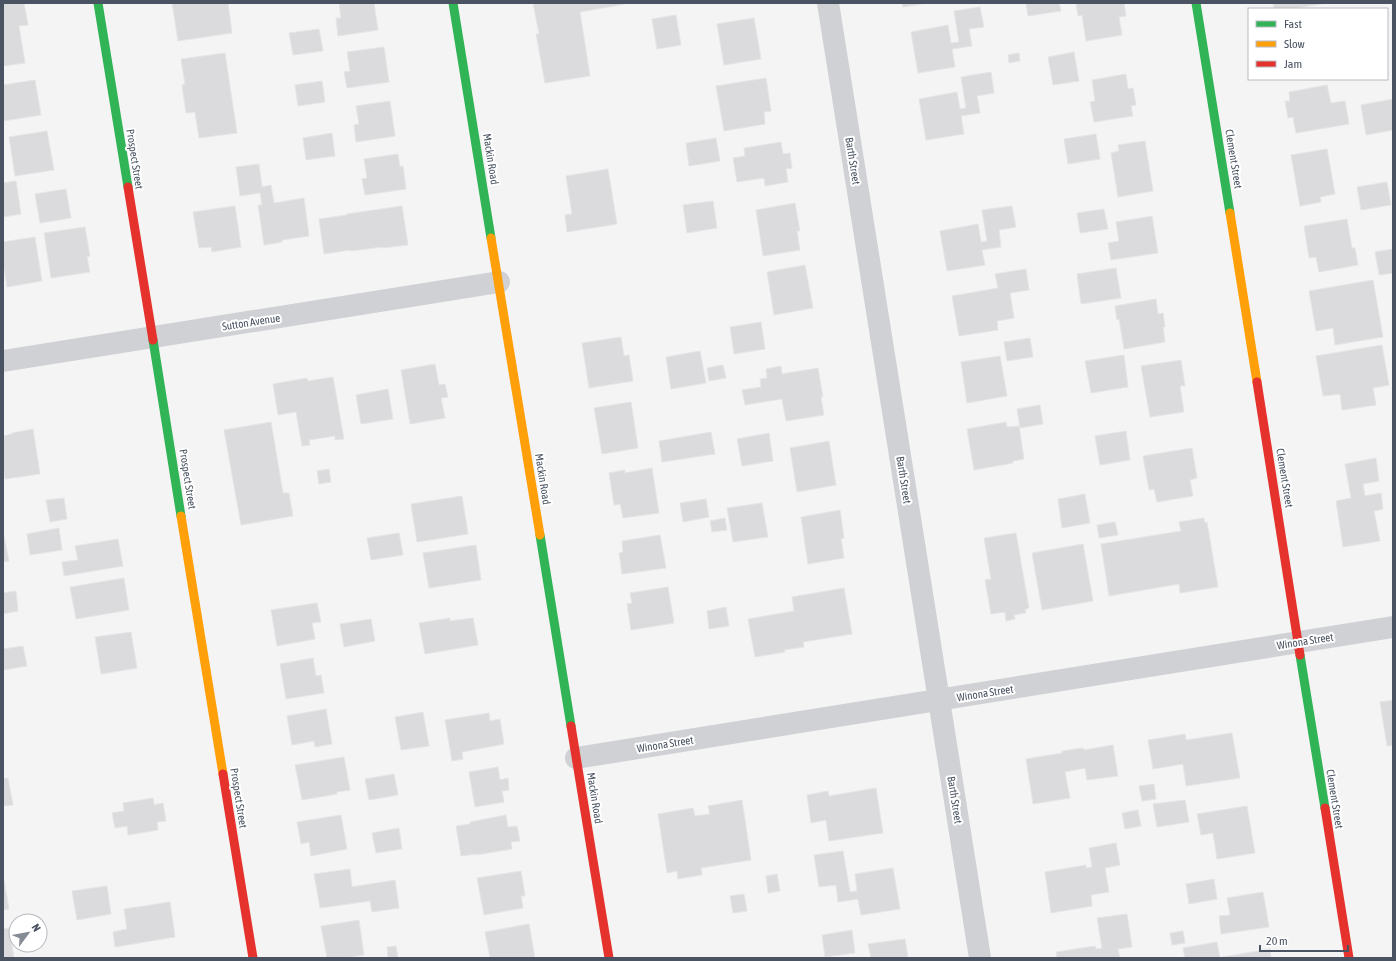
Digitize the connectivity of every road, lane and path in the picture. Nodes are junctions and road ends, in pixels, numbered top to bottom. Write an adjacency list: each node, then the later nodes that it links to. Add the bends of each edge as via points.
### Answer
1 (98, 3): 6 (street, Prospect Street)
2 (453, 3): 5 (street, Mackin Road)
3 (828, 3): 10 (street, Barth Street)
4 (1196, 3): 9 (street, Clement Street)
5 (499, 282): 6 (street, Sutton Avenue); 11 (street, Mackin Road)
6 (152, 338): 7 (street, Sutton Avenue); 12 (street, Prospect Street)
7 (3, 361)
8 (1393, 627): 9 (street, Winona Street)
9 (1299, 642): 10 (street, Winona Street); 15 (street, Clement Street)
10 (939, 700): 11 (street, Winona Street); 14 (street, Barth Street)
11 (576, 758): 13 (street, Mackin Road)
12 (253, 958)
13 (609, 958)
14 (980, 958)
15 (1349, 958)

